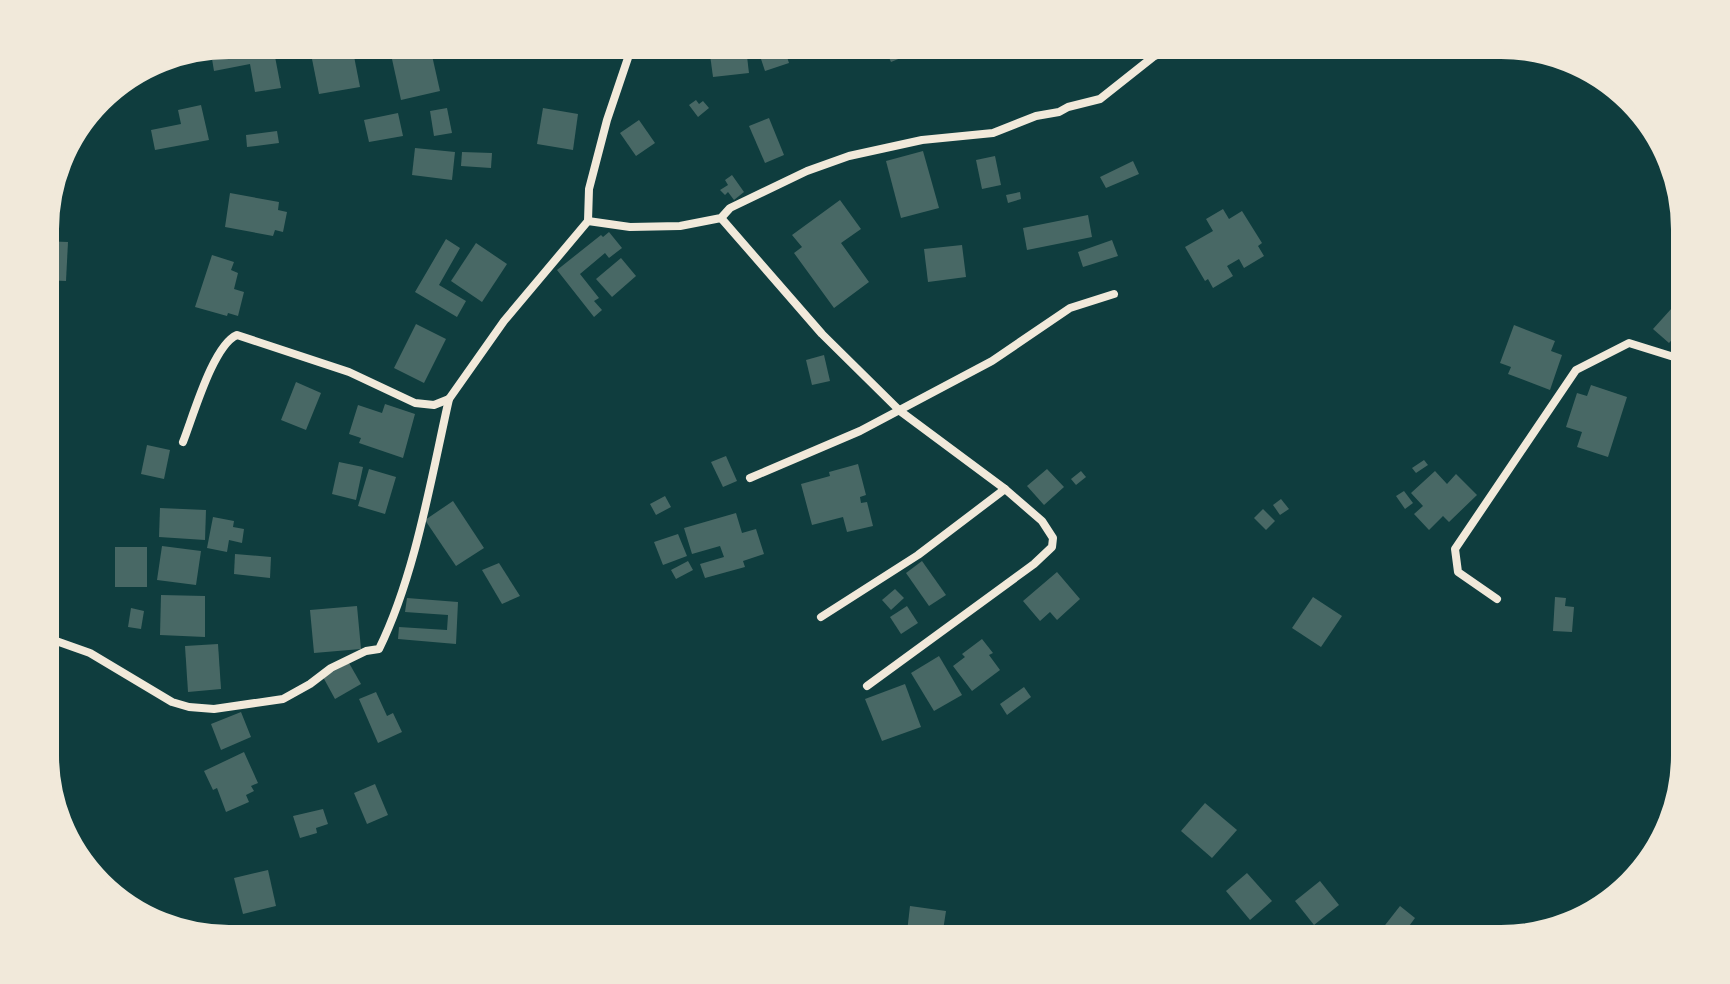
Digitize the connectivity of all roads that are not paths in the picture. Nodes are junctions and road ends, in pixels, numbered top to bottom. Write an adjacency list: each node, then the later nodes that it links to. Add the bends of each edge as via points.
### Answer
1 (629, 54): 4 (street, via 589,189)
2 (1159, 54): 3 (street, via 1100,99 993,133 922,140 849,156 730,208)
3 (721, 218): 4 (street, via 680,226); 8 (street, via 792,303)
4 (588, 221): 7 (street, via 504,321)
5 (1114, 294): 8 (street, via 1070,308 992,361)
6 (1676, 357): 12 (street, via 1629,343 1576,370 1455,549 1458,572)
7 (449, 399): 9 (street, via 434,405 415,403 349,372 237,335 214,363); 14 (street, via 414,548 379,649 331,668 283,699 214,709 172,702 90,653)
8 (900, 411): 10 (street); 11 (street)
9 (183, 442)
10 (750, 478)
11 (1005, 489): 13 (street, via 918,555); 15 (street, via 1042,521 1053,538 1052,547)
12 (1497, 599)
13 (821, 617)
14 (54, 640)
15 (867, 686)

